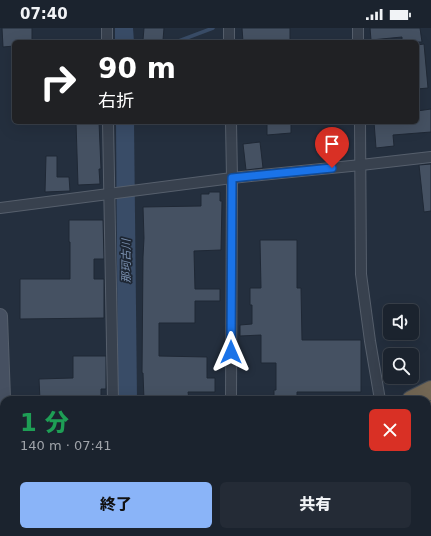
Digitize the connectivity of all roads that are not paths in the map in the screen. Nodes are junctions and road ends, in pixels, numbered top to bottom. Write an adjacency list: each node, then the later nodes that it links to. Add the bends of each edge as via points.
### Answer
1 (107, 28): 4 (street)
2 (229, 28): 5 (street)
3 (358, 28): 6 (street)
4 (107, 40)
5 (229, 40)
6 (358, 40)
7 (108, 124): 13 (street)
8 (231, 124): 12 (street)
9 (360, 124): 11 (street)
10 (431, 157): 11 (street)
11 (361, 165): 12 (street); 21 (street, via 361,274)
12 (232, 178): 13 (street); 20 (street)
13 (109, 194): 14 (street); 19 (street)
14 (0, 208)
15 (0, 316): 18 (main road)
16 (431, 384): 22 (highway)
17 (431, 390): 23 (highway)
18 (3, 396)
19 (112, 396)
20 (231, 396)
21 (379, 396)
22 (408, 396)
23 (419, 396)

